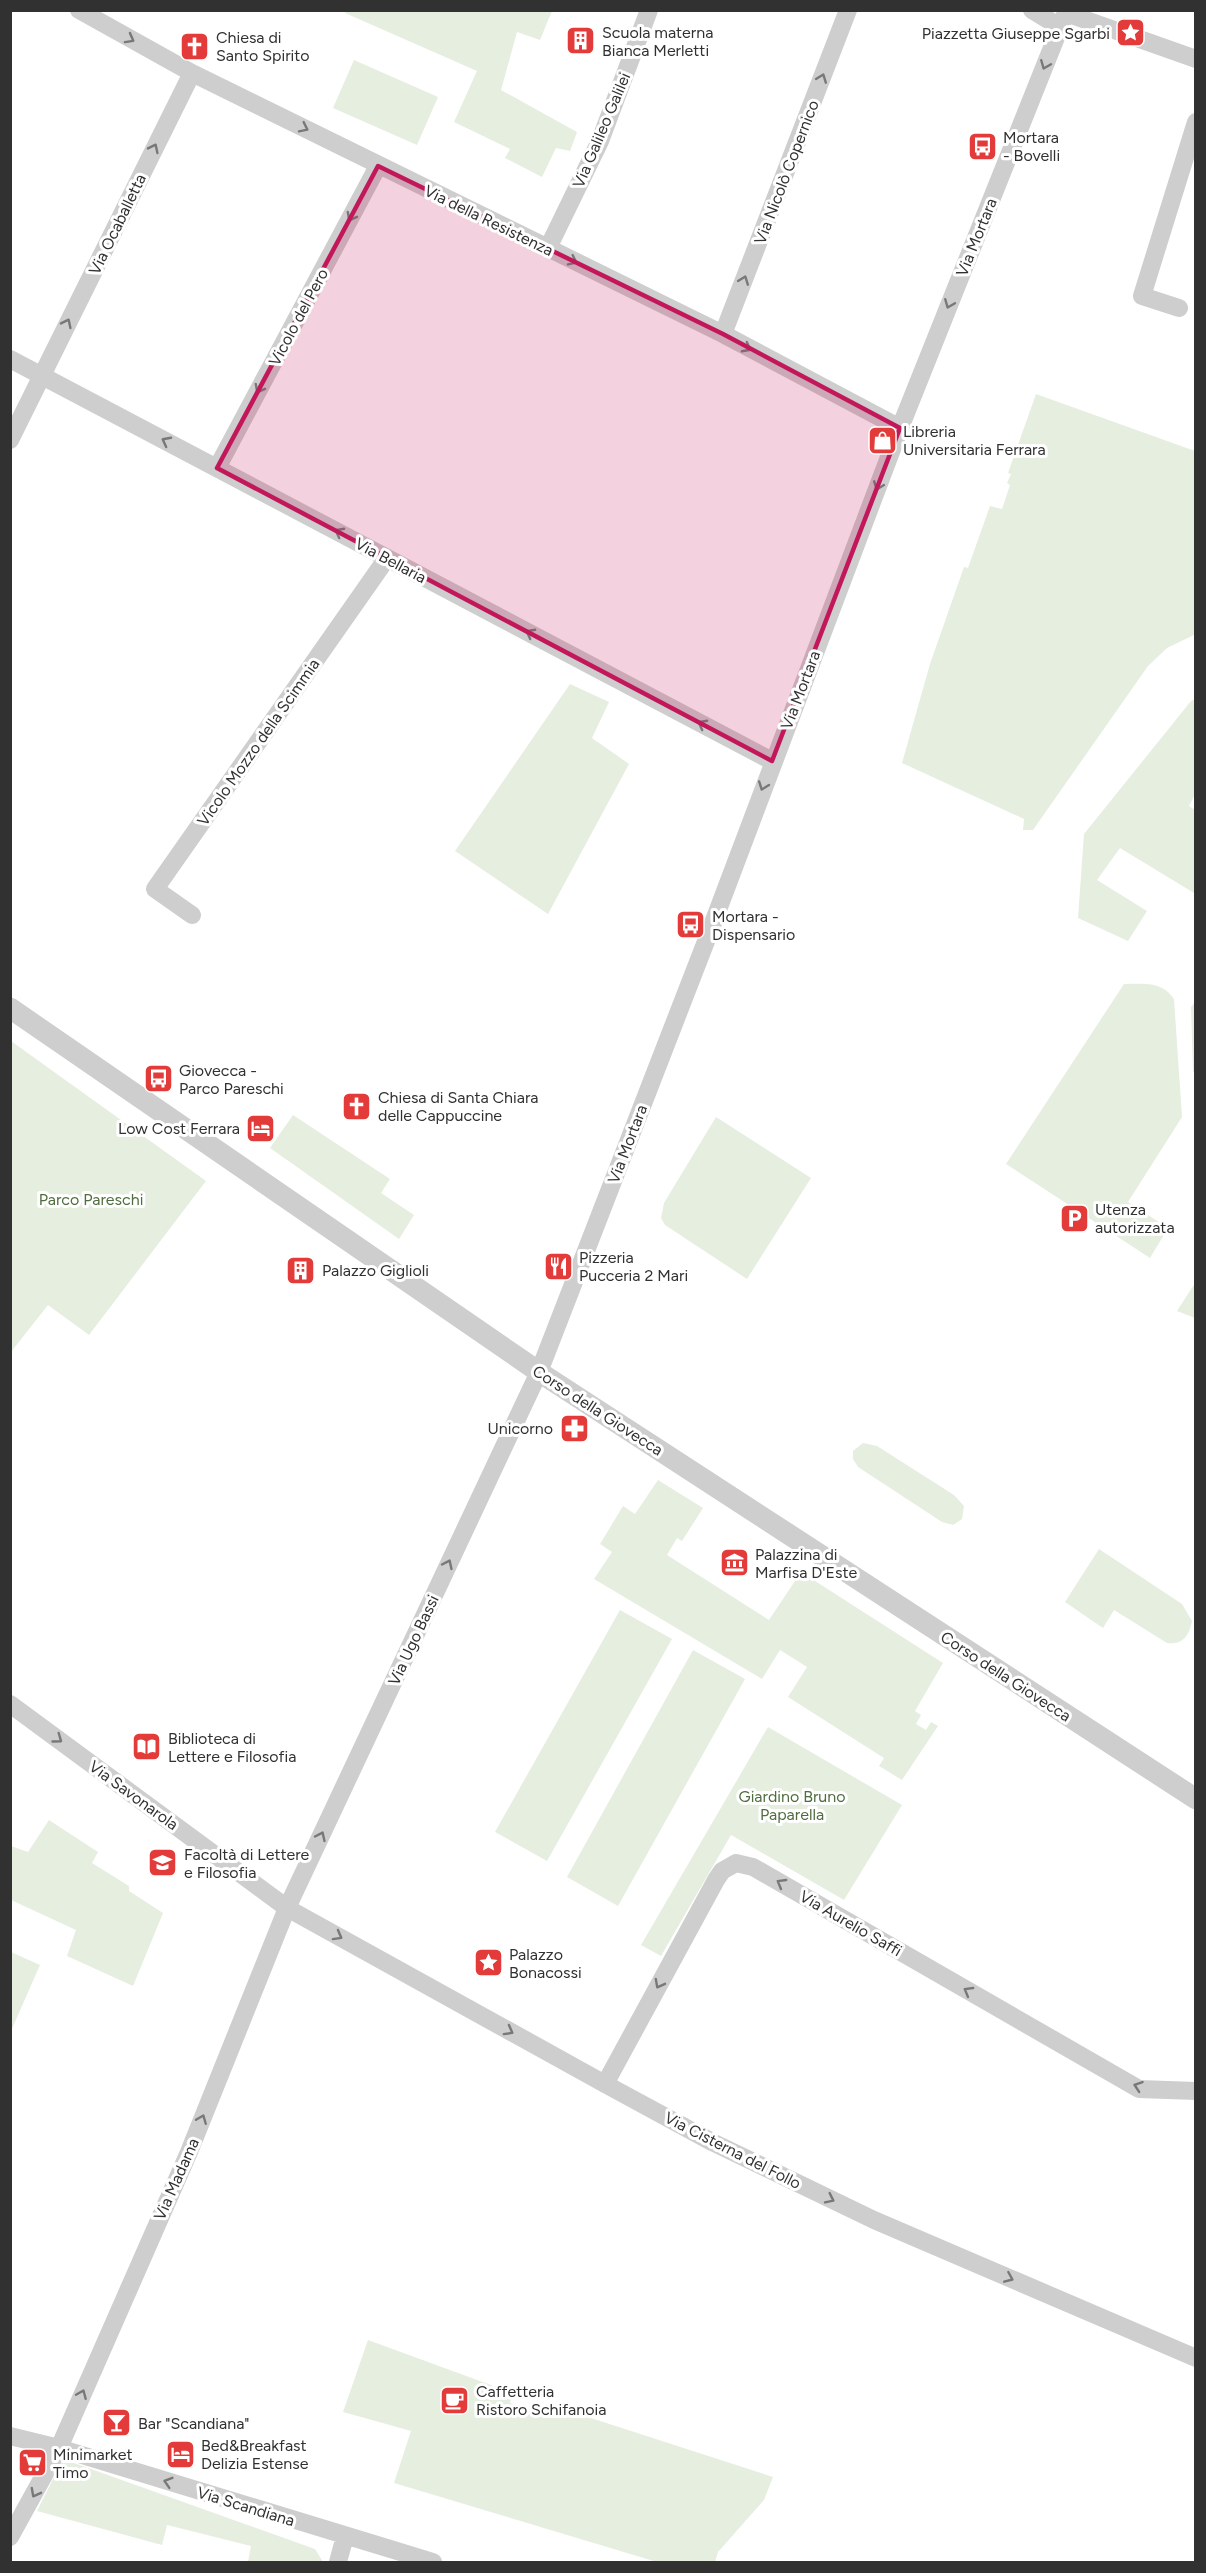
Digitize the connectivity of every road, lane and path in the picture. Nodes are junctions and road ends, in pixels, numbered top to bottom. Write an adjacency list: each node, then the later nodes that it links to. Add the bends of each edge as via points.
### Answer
1 (79, 10): 7 (street, Via della Resistenza, one-way to 7)
2 (649, 10): 10 (street, Via Galileo Galilei, via 600,141)
3 (848, 10): 12 (street, Via Nicolò Copernico, one-way to 3)
4 (1032, 10): 5 (street)
5 (1064, 17): 6 (street); 15 (street, Via Mortara, one-way to 15)
6 (1196, 59)
7 (192, 73): 9 (street, Via della Resistenza, one-way to 9); 14 (street, Via Ocaballetta, one-way to 7)
8 (1196, 122): 11 (street, via 1142,296)
9 (378, 165): 10 (street, Via della Resistenza); 17 (street, Vicolo del Pero, one-way to 17)
10 (548, 248): 12 (street, Via della Resistenza, one-way to 12)
11 (1179, 308)
12 (723, 334): 15 (street, Via della Resistenza, one-way to 15)
13 (10, 359): 14 (street, Via Bellaria)
14 (41, 375): 16 (street, Via Ocaballetta); 17 (street, Via Bellaria, one-way to 14)
15 (900, 428): 19 (street, Via Mortara, one-way to 19)
16 (10, 440)
17 (217, 468): 18 (street, Via Bellaria, one-way to 17)
18 (387, 558): 19 (street, Via Bellaria, one-way to 18); 20 (street, Vicolo Mozzo della Scimmia, via 155,889)
19 (772, 761): 22 (street, Via Mortara, one-way to 22)
20 (192, 915)
21 (10, 1008): 22 (street, Corso della Giovecca)
22 (538, 1372): 24 (street, Corso della Giovecca); 25 (street, Via Ugo Bassi, one-way to 22)
23 (10, 1704): 25 (street, Via Savonarola, one-way to 25)
24 (1196, 1799)
25 (287, 1908): 26 (street, Via Cisterna del Follo, one-way to 26); 30 (street, Via Madama, one-way to 25, via 189,2152)
26 (605, 2084): 27 (street, Via Aurelio Saffi, one-way to 26, via 1139,2089 753,1867 736,1863 716,1880); 28 (street, Via Cisterna del Follo, one-way to 28, via 712,2142 874,2220)
27 (1196, 2091)
28 (1196, 2358)
29 (10, 2436): 30 (street, Via Scandiana)
30 (59, 2448): 31 (street, Via Scandiana, one-way to 30); 32 (street, Via Madama, one-way to 32)
31 (345, 2536): 33 (street); 34 (street, Via Scandiana)
32 (10, 2537)
33 (338, 2562)
34 (433, 2562)

